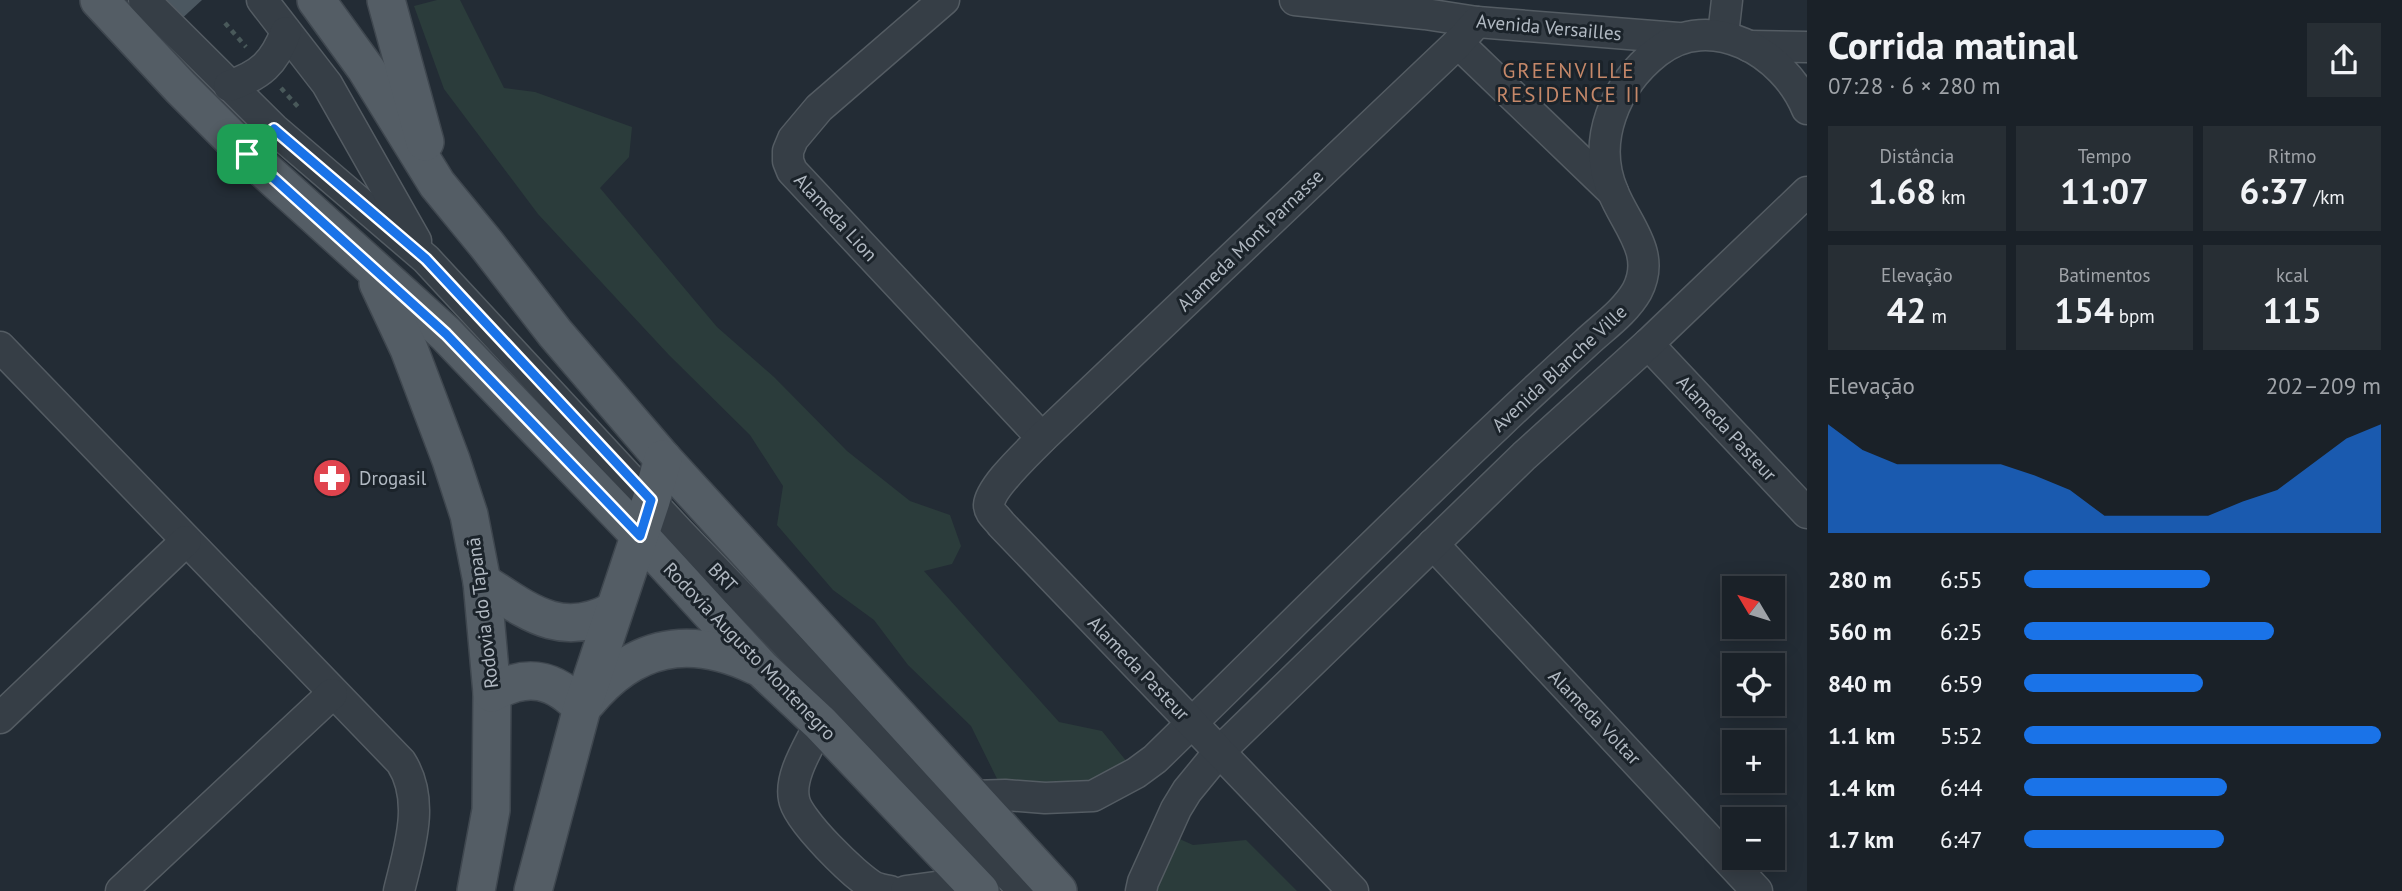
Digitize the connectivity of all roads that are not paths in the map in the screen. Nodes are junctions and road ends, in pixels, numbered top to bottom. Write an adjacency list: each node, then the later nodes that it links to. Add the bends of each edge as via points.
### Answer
1 (99, 0): 21 (main road, Rodovia Augusto Montenegro, via 247,154)
2 (144, 0): 15 (street, BRT)
3 (262, 0): 10 (street, BRT)
4 (386, 0): 17 (main road)
5 (944, 0): 25 (street, Alameda Lion, via 820,108 793,139 788,162)
6 (1295, 0): 9 (street, Avenida Versailles)
7 (1727, 0): 13 (street)
8 (317, 1): 17 (main road, via 359,58)
9 (1426, 7): 11 (street, Avenida Versailles)
10 (286, 32): 15 (street, via 278,52 264,68); 20 (street, BRT, via 327,84)
11 (1467, 32): 12 (street, Avenida Versailles); 18 (street); 25 (street, Alameda Mont Parnasse)
12 (1678, 38): 13 (street, Avenida Blanche Ville, via 1702,34); 18 (street, Avenida Blanche Ville, via 1642,65 1611,113 1605,166)
13 (1736, 41): 14 (street); 16 (street, via 1784,74)
14 (1807, 47)
15 (229, 86): 20 (street, BRT)
16 (1807, 109)
17 (437, 184): 27 (main road)
18 (1613, 192): 24 (street, Avenida Blanche Ville, via 1644,254 1637,290 1626,307)
19 (1807, 192): 22 (street)
20 (426, 259): 28 (street, BRT)
21 (372, 270): 30 (main road, Rodovia Augusto Montenegro, via 446,334); 33 (main road, Rodovia do Tapanã, via 409,349 451,460 469,515)
22 (1648, 344): 26 (street); 29 (street, Alameda Pasteur)
23 (5, 362): 31 (street)
24 (1497, 425): 26 (street); 41 (street, Avenida Blanche Ville)
25 (1042, 438): 41 (street, Alameda Pasteur, via 994,492 990,511)
26 (1524, 456): 32 (street)
27 (663, 459): 28 (main road); 45 (main road)
28 (651, 500): 30 (main road); 53 (street, BRT)
29 (1807, 513)
30 (640, 536): 34 (main road); 35 (main road, Rodovia Augusto Montenegro)
31 (186, 541): 37 (street); 39 (street)
32 (1433, 544): 42 (street); 57 (street, Alameda Voltar)
33 (482, 582): 34 (main road, via 556,623 586,622); 36 (main road, Rodovia do Tapanã)
34 (613, 611): 38 (main road)
35 (761, 668): 38 (main road, via 730,653 697,647 663,650 631,662 604,682); 40 (main road, Rodovia Augusto Montenegro)
36 (492, 693): 38 (main road, via 531,680 568,693); 49 (main road, Rodovia do Tapanã, via 491,810)
37 (332, 694): 47 (street); 48 (street, via 408,774 414,822)
38 (582, 708): 50 (main road)
39 (0, 718)
40 (820, 723): 46 (main road, Rodovia Augusto Montenegro); 51 (street, via 794,780 794,800 801,817 855,873 877,889)
41 (1191, 724): 42 (street, Alameda Pasteur); 43 (street, Avenida Blanche Ville)
42 (1219, 752): 44 (street); 56 (street, Alameda Pasteur)
43 (1155, 758): 44 (street); 45 (street, Avenida Blanche Ville, via 1093,796)
44 (1187, 791): 55 (street, via 1164,832)
45 (971, 796): 54 (main road)
46 (976, 887): 52 (street)
47 (121, 891)
48 (399, 891)
49 (476, 891)
50 (533, 891)
51 (890, 891)
52 (906, 891)
53 (1024, 891)
54 (1058, 891)
55 (1141, 891)
56 (1353, 891)
57 (1757, 891)

